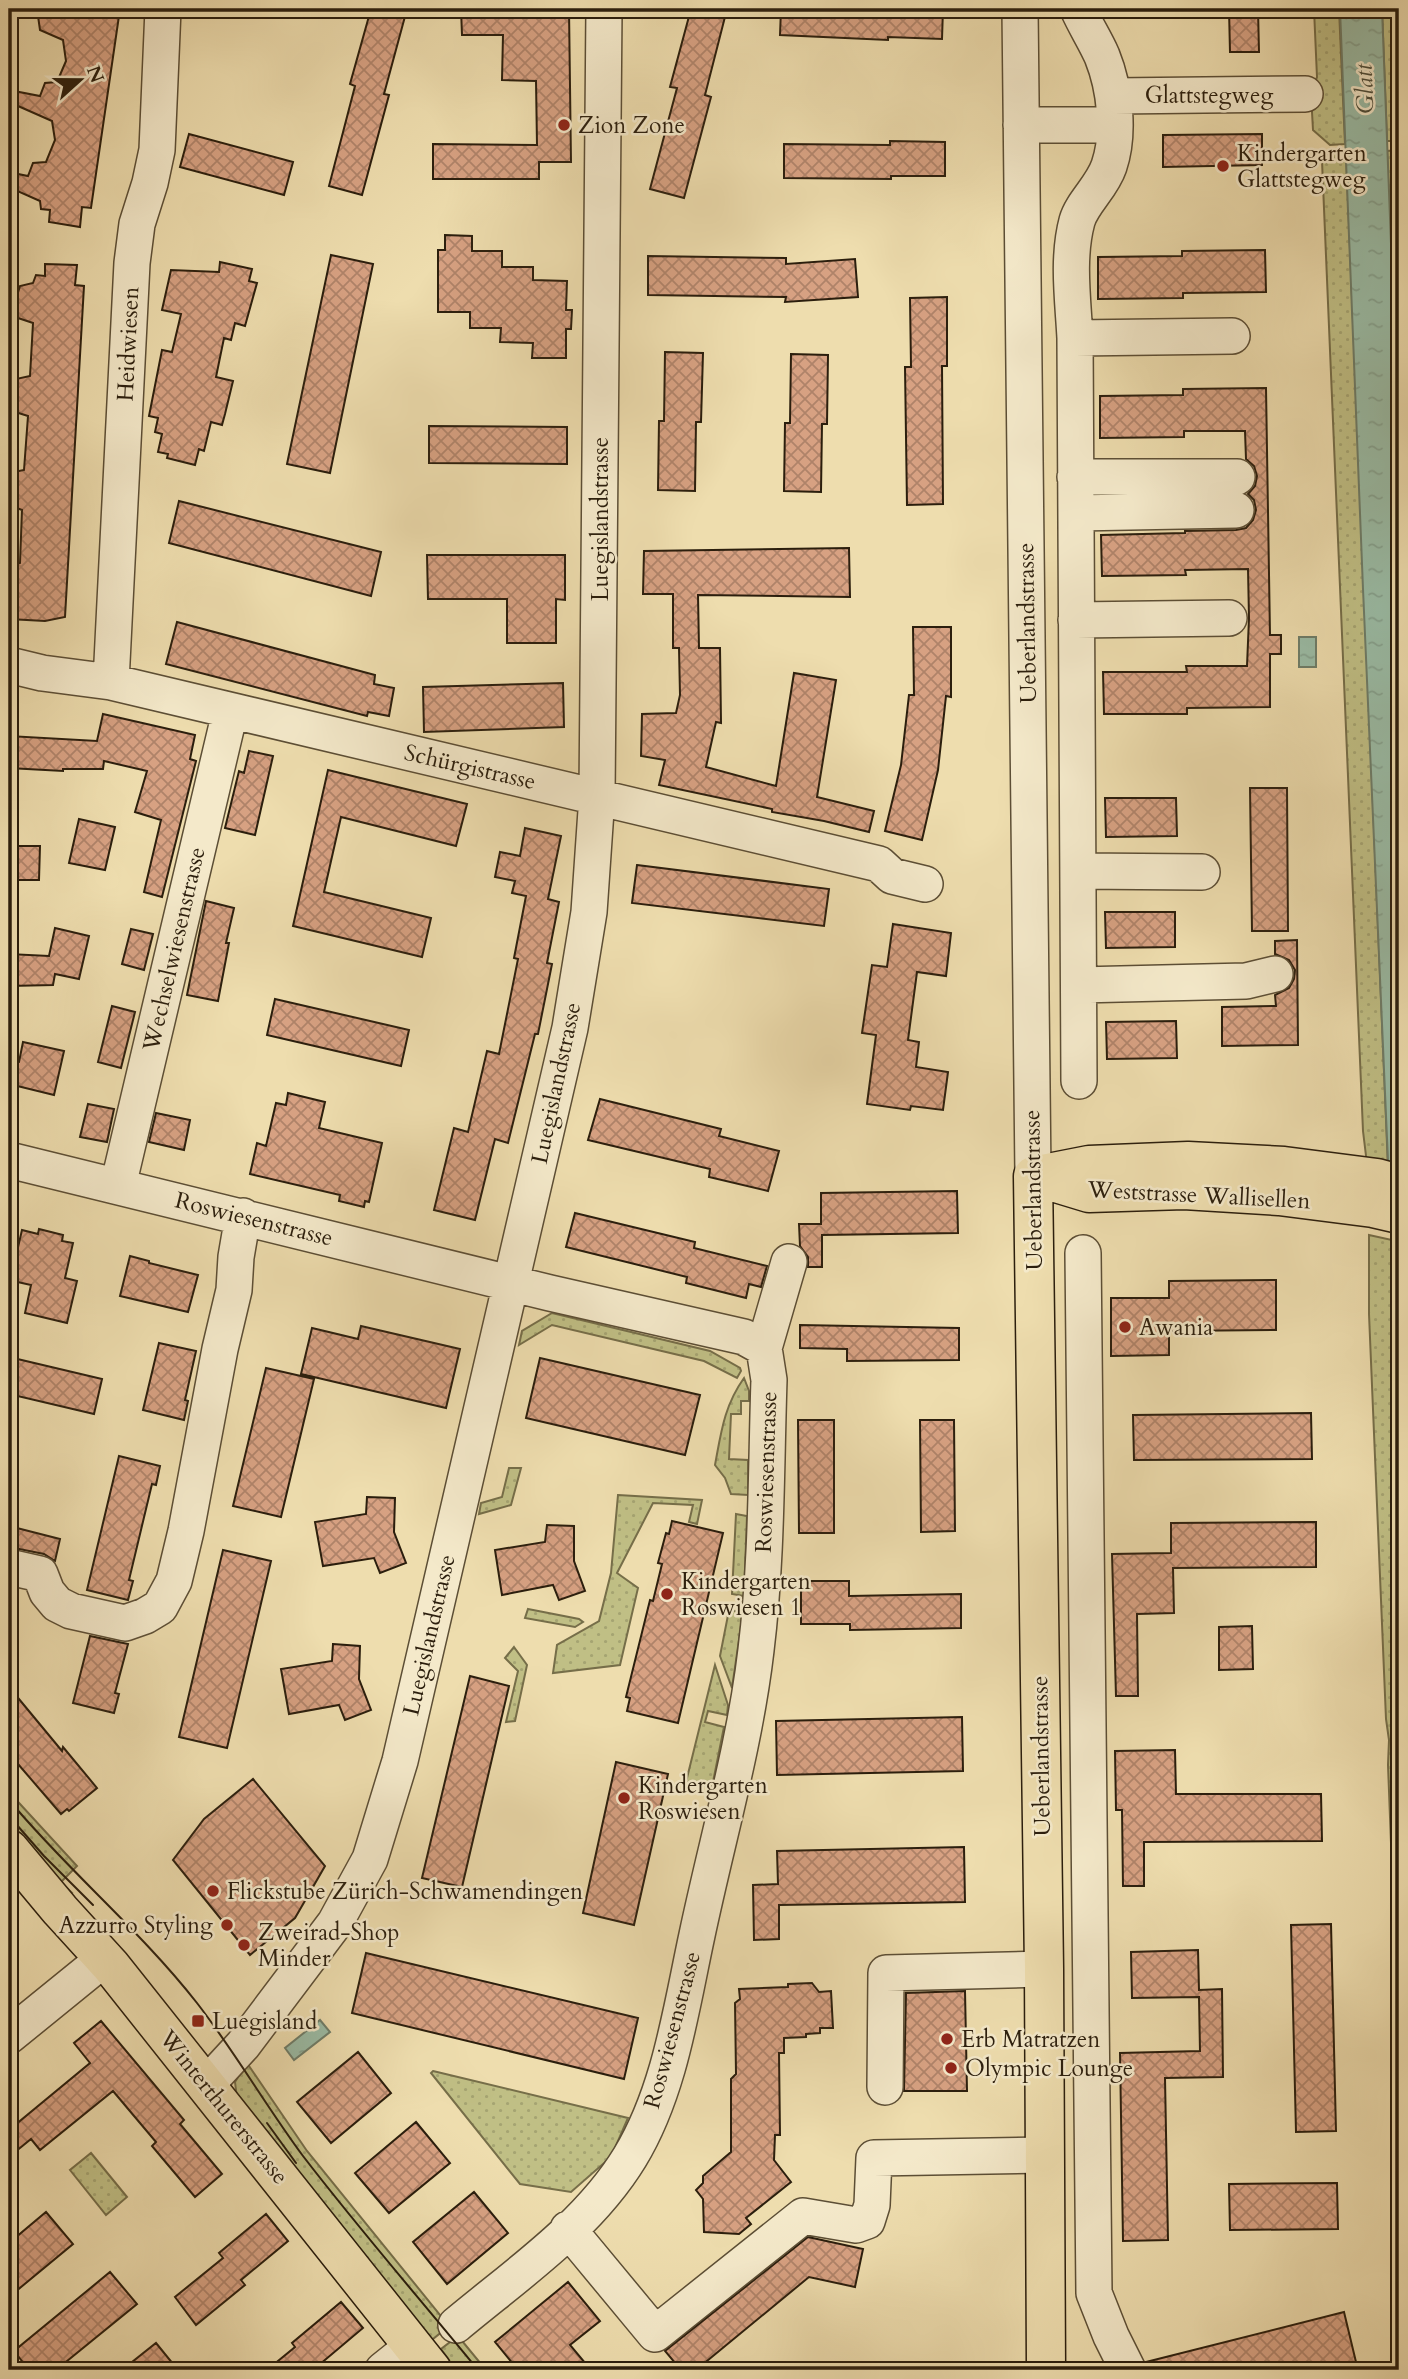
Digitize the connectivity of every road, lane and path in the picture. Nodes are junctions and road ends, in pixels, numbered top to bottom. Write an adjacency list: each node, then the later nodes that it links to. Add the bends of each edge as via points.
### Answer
1 (163, 9): 15 (street, Heidwiesen, via 157,150 137,224 132,263)
2 (604, 9): 17 (street, Luegislandstrasse)
3 (1020, 9): 7 (street, Ueberlandstrasse)
4 (1078, 9): 6 (street, via 1102,58)
5 (1305, 94): 6 (street, Glattstegweg)
6 (1114, 110): 7 (street, Glattstegweg); 9 (street, via 1110,164 1078,217 1072,244)
7 (1021, 125): 26 (street, Ueberlandstrasse)
8 (1232, 336): 9 (street)
9 (1075, 338): 10 (street)
10 (1076, 477): 11 (street); 11 (street, via 1237,493)
11 (1076, 513): 13 (street)
12 (1229, 618): 13 (street)
13 (1076, 620): 18 (street)
14 (9, 665): 15 (street, Schürgistrasse)
15 (111, 682): 16 (street, Schürgistrasse)
16 (230, 712): 17 (street, Schürgistrasse); 28 (street, Wechselwiesenstrasse)
17 (597, 796): 20 (street, Schürgistrasse, via 879,864 892,876); 33 (street, Luegislandstrasse, via 589,912 570,1028)
18 (1078, 871): 19 (street); 22 (street)
19 (1202, 872)
20 (925, 884)
21 (1275, 974): 22 (street, via 1246,981)
22 (1079, 985): 23 (street)
23 (1079, 1081)
24 (9, 1160): 28 (street, Roswiesenstrasse)
25 (1186, 1175): 26 (main road, Weststrasse Wallisellen, via 1089,1193); 27 (main road, Weststrasse Wallisellen, via 1284,1166); 29 (main road, Weststrasse Wallisellen, via 1279,1196)
26 (1033, 1176): 36 (main road, Ueberlandstrasse)
27 (1399, 1184)
28 (118, 1186): 30 (street, Roswiesenstrasse)
29 (1399, 1214)
30 (243, 1216): 33 (street, Roswiesenstrasse); 37 (street, via 234,1290 186,1531 174,1581 160,1607 125,1623 71,1611 57,1604 40,1574)
31 (1083, 1254): 35 (street, Ueberlandstrasse)
32 (789, 1262): 34 (street)
33 (512, 1283): 34 (street, Roswiesenstrasse, via 744,1337); 42 (street, Luegislandstrasse, via 400,1761 370,1859 335,1923 243,2045)
34 (764, 1348): 45 (street, Roswiesenstrasse, via 769,1380 763,1578 755,1658 673,2048 650,2118 630,2157 594,2206)
35 (1085, 1505): 36 (street); 50 (street, Ueberlandstrasse, via 1094,2293)
36 (1037, 1507): 40 (main road, Ueberlandstrasse)
37 (9, 1567)
38 (9, 1849): 39 (main road, Winterthurerstrasse)
39 (104, 1958): 41 (street); 42 (main road, Winterthurerstrasse)
40 (1044, 1969): 43 (street, via 886,1973); 44 (main road, Ueberlandstrasse)
41 (9, 2036)
42 (207, 2084): 47 (main road, Winterthurerstrasse)
43 (885, 2087)
44 (1045, 2155): 45 (street, via 874,2158 867,2221 856,2225 803,2216 655,2334); 49 (main road, Ueberlandstrasse)
45 (564, 2232): 46 (street, Roswiesenstrasse)
46 (456, 2325)
47 (423, 2358): 48 (street)
48 (383, 2370)
49 (1046, 2370)
50 (1128, 2370)

